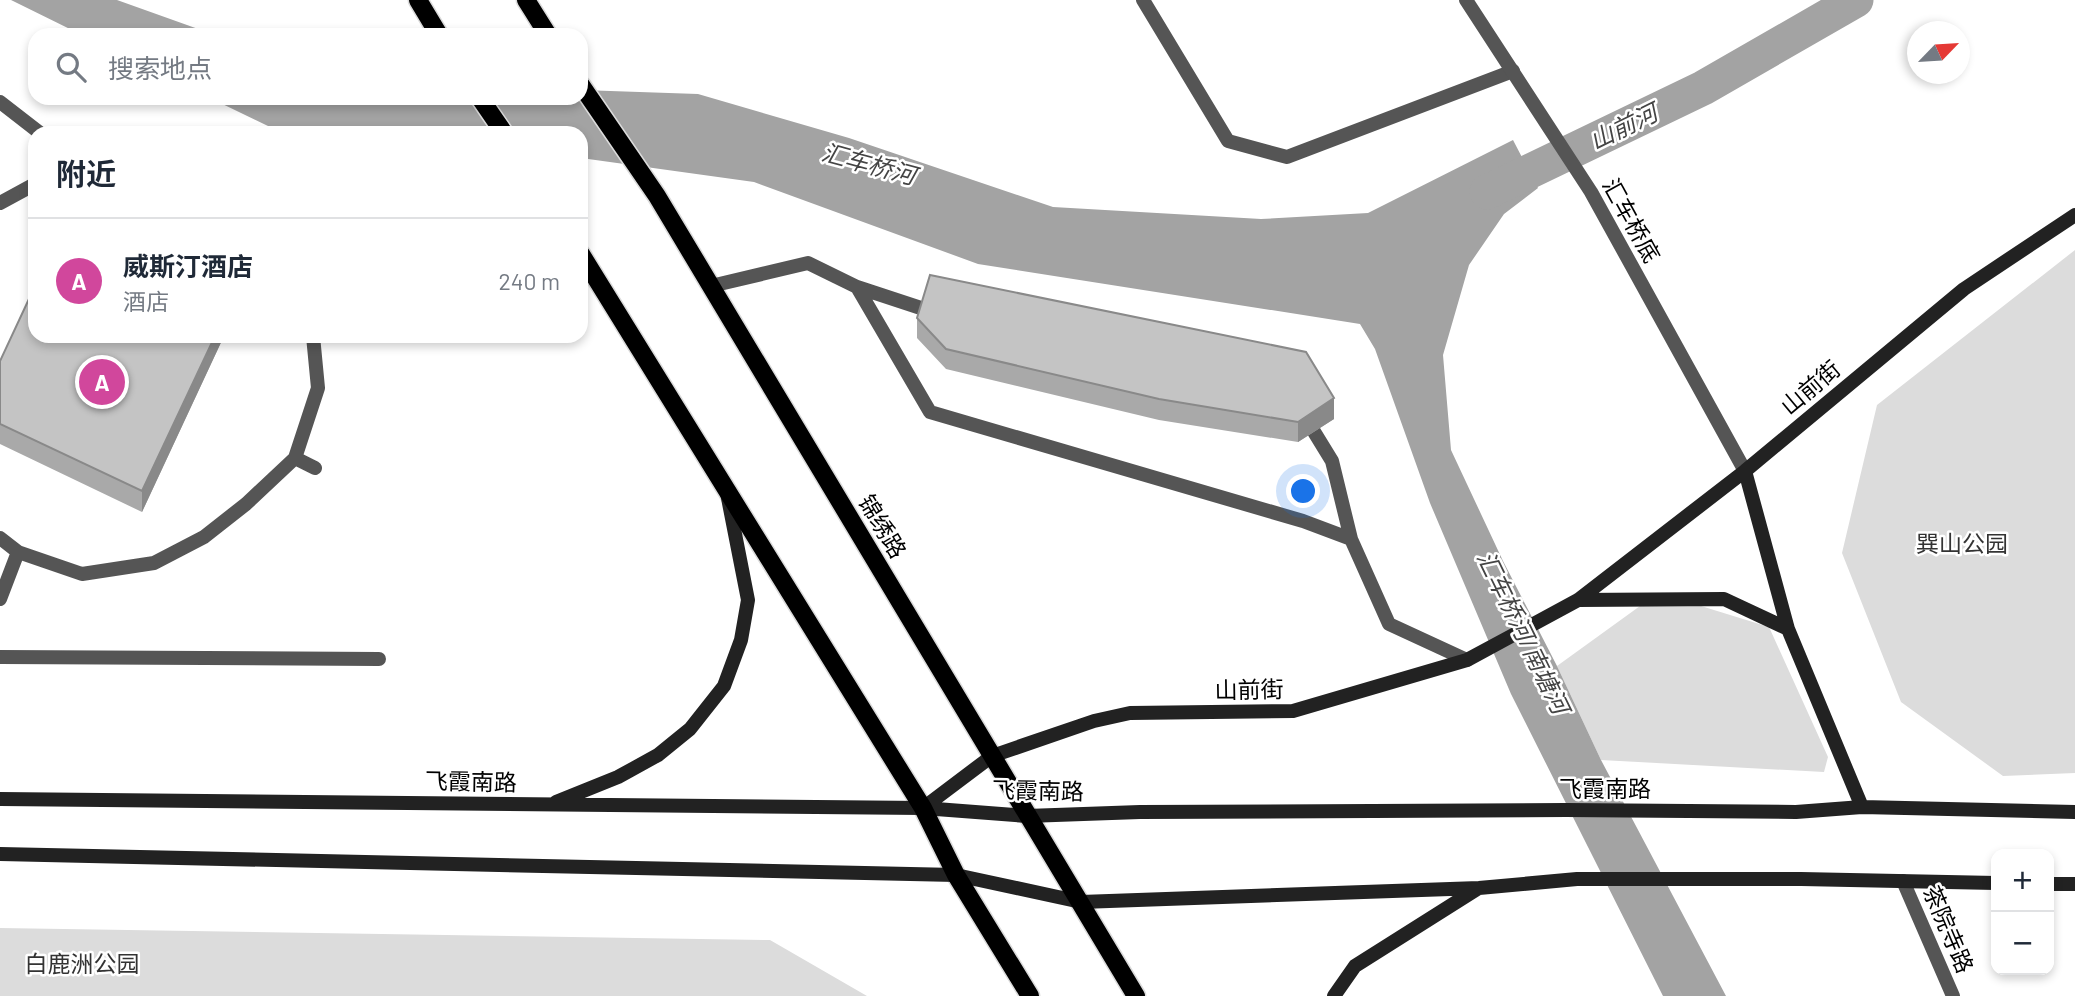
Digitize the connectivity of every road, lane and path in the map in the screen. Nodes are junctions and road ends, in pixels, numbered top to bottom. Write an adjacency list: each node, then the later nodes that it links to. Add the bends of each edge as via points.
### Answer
1 (418, 0): 5 (main road)
2 (526, 0): 6 (main road)
3 (1143, 0): 7 (street, via 1228,141 1287,157)
4 (1466, 0): 7 (street, 汇车桥底)
5 (435, 28)
6 (544, 28)
7 (1513, 71): 24 (street, 汇车桥底, via 1591,192)
8 (588, 95): 17 (main road, 锦绣路)
9 (0, 102): 11 (street)
10 (485, 105): 12 (main road)
11 (31, 126)
12 (499, 126)
13 (28, 188): 14 (street)
14 (0, 203)
15 (2075, 215): 24 (main road, 山前街, via 1964,289)
16 (588, 265): 25 (main road)
17 (711, 286): 18 (street, via 808,263); 35 (main road, 锦绣路)
18 (857, 287): 19 (street); 27 (street, via 930,412 1303,521)
19 (952, 317)
20 (314, 343): 22 (street, via 318,388)
21 (1296, 403): 27 (street, via 1332,461)
22 (295, 458): 23 (street); 28 (street, via 204,537 154,563 82,574)
23 (315, 468)
24 (1745, 471): 30 (main road, 山前街); 31 (main road)
25 (726, 489): 37 (main road, via 748,600 741,640 724,686 690,729 658,755 618,777); 39 (main road)
26 (0, 538): 28 (street)
27 (1350, 539): 34 (street, via 1388,624)
28 (18, 552): 29 (street)
29 (0, 599)
30 (1573, 603): 31 (main road, 山前街, via 1724,599); 34 (main road, 山前街)
31 (1788, 628): 38 (main road)
32 (0, 657): 33 (street)
33 (379, 659)
34 (1467, 660): 35 (main road, 山前街, via 1293,711 1130,713)
35 (992, 756): 39 (main road, 山前街); 41 (main road, 锦绣路)
36 (0, 799): 37 (main road, 飞霞南路)
37 (550, 804): 39 (main road, 飞霞南路)
38 (1862, 807): 40 (main road, 飞霞南路); 41 (main road, 飞霞南路, via 1797,812)
39 (923, 808): 41 (main road, 飞霞南路); 43 (main road)
40 (2075, 812)
41 (1027, 816): 49 (main road, 锦绣路)
42 (0, 854): 43 (main road)
43 (956, 875): 49 (main road); 50 (main road)
44 (1903, 881): 45 (main road); 48 (main road, via 1577,879); 53 (street, 茶院寺路)
45 (1991, 883)
46 (2054, 884): 47 (main road)
47 (2075, 884)
48 (1479, 888): 49 (main road); 52 (main road, via 1355,966)
49 (1081, 902): 51 (main road, 锦绣路)
50 (1030, 996)
51 (1136, 996)
52 (1334, 996)
53 (1953, 996)

